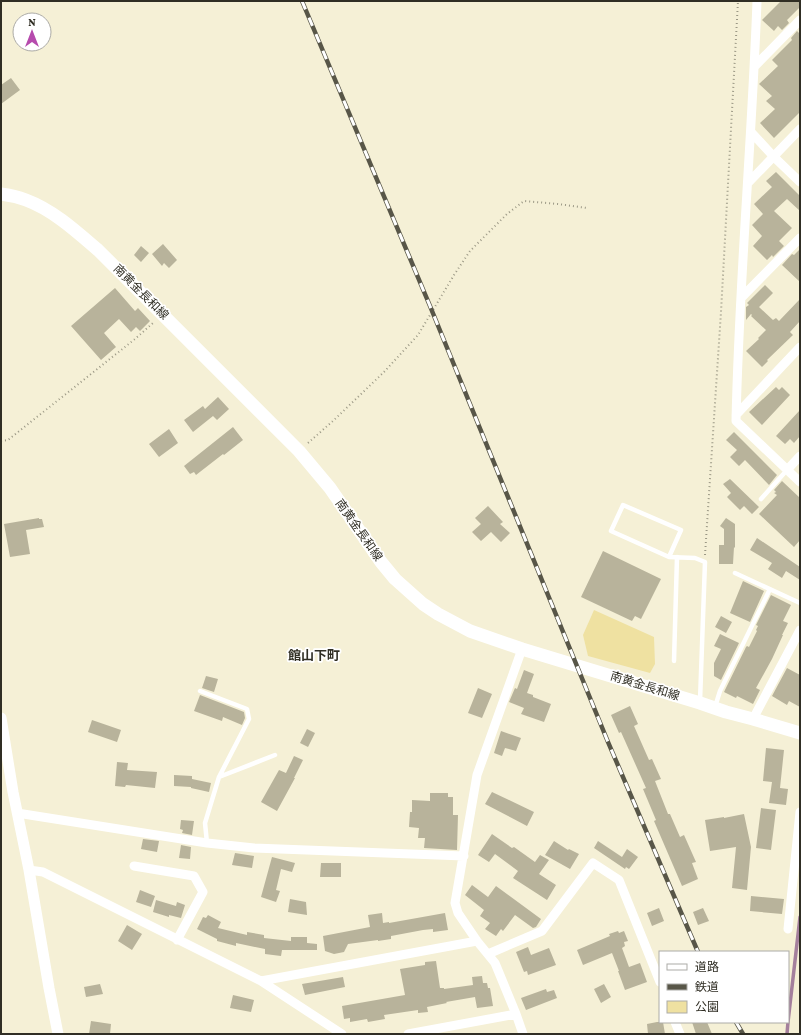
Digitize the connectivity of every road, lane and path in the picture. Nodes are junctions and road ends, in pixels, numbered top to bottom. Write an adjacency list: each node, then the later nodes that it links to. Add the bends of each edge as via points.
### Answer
1 (738, 1): 25 (path)
2 (757, 1): 4 (street)
3 (800, 20): 4 (street)
4 (754, 67): 6 (street)
5 (800, 129): 7 (street)
6 (751, 132): 7 (street); 9 (street)
7 (774, 157): 8 (street); 9 (street)
8 (800, 182)
9 (748, 183): 13 (street)
10 (1, 194): 14 (main road, 南黄金長和線, via 25,199 62,220 98,250)
11 (587, 208): 18 (path, via 524,201 507,214 470,252 418,335 384,372)
12 (800, 238): 13 (street)
13 (741, 298): 16 (street)
14 (163, 314): 17 (path, via 8,440); 18 (main road, 南黄金長和線)
15 (800, 348): 16 (street)
16 (736, 415): 20 (street, via 736,421)
17 (1, 441)
18 (299, 450): 30 (main road, 南黄金長和線, via 330,488 381,562 395,579 423,604 470,631)
19 (800, 456): 20 (street)
20 (787, 470): 21 (street); 22 (lane)
21 (800, 482)
22 (761, 499)
23 (669, 557): 23 (lane, via 611,531 623,505 681,530); 24 (lane)
24 (677, 557): 25 (lane, via 695,558); 31 (lane)
25 (705, 562): 33 (lane)
26 (735, 573): 27 (lane)
27 (770, 589): 28 (lane); 34 (lane)
28 (800, 603)
29 (800, 630): 36 (street)
30 (522, 649): 33 (main road, 南黄金長和線); 43 (street, via 477,776)
31 (674, 661)
32 (200, 691): 39 (lane, via 247,709 249,719)
33 (700, 703): 34 (main road, 南黄金長和線)
34 (714, 708): 36 (main road, 南黄金長和線)
35 (1, 718): 41 (street)
36 (753, 719): 37 (main road, 南黄金長和線)
37 (800, 733)
38 (275, 755): 39 (lane)
39 (219, 777): 42 (lane, via 205,823)
40 (800, 812): 46 (street)
41 (17, 813): 42 (street); 45 (street)
42 (207, 843): 43 (street, via 254,848)
43 (464, 856): 48 (street, via 456,903 458,913)
44 (134, 866): 47 (street, via 194,876 203,892)
45 (28, 870): 47 (street, via 43,872); 54 (street)
46 (788, 929)
47 (177, 940): 51 (street)
48 (477, 941): 49 (street); 51 (street)
49 (488, 954): 50 (street, via 542,931 593,863 619,880); 52 (street, via 495,963)
50 (659, 980)
51 (261, 981): 55 (street)
52 (516, 1014): 56 (street); 57 (street)
53 (675, 1023): 58 (street)
54 (58, 1034)
55 (342, 1034)
56 (408, 1034)
57 (523, 1034)
58 (680, 1034)

